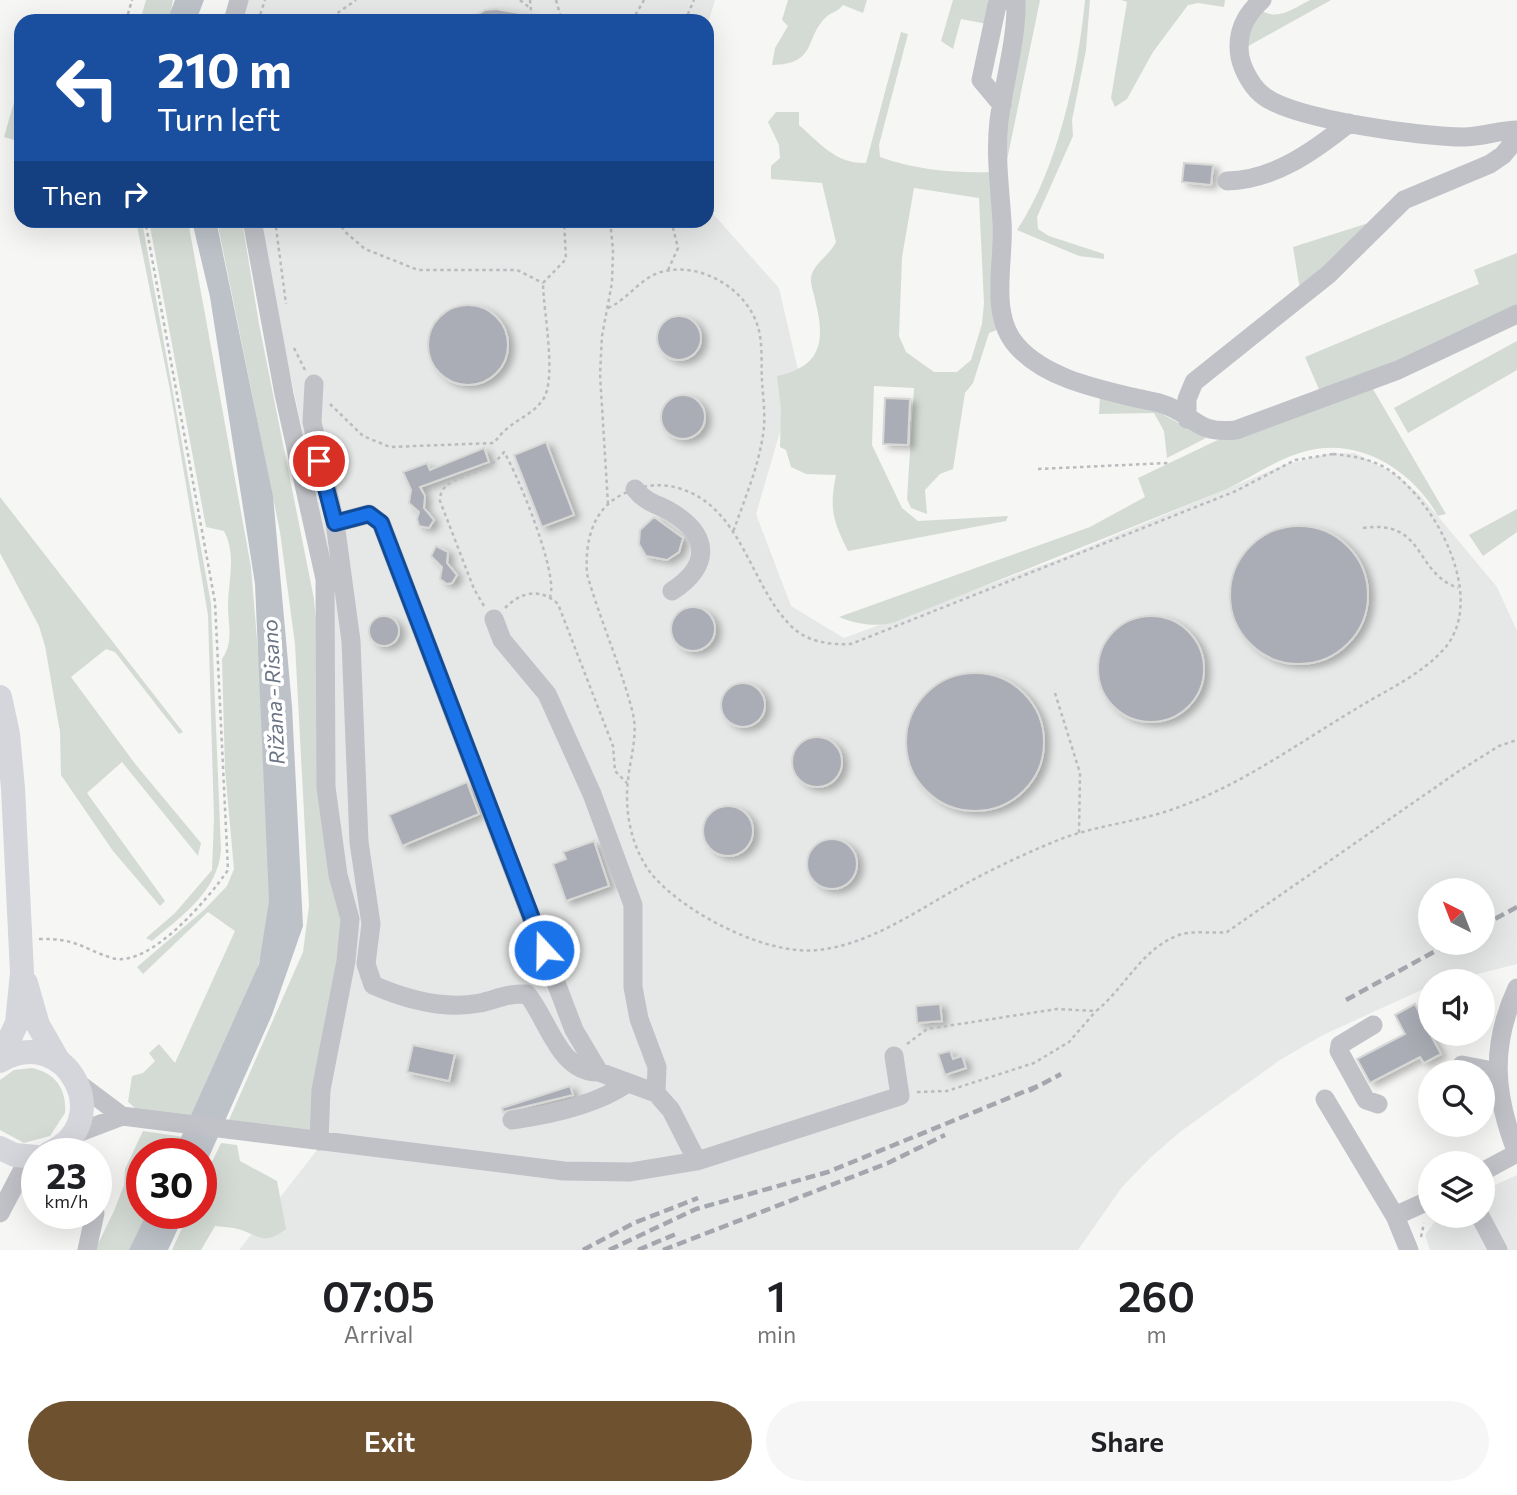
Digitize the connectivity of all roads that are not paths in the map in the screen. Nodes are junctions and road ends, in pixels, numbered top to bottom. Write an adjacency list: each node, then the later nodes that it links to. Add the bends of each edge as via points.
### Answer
1 (1262, 0): 3 (street, via 1248,14 1240,33 1241,64 1251,81 1265,97 1289,109)
2 (1016, 1): 10 (street, via 997,154 1003,319 1014,344 1040,364 1059,374 1169,406)
3 (1349, 123): 4 (street, via 1439,136); 6 (street, via 1315,149 1265,176)
4 (1517, 130)
5 (1517, 138): 10 (street, via 1490,164 1404,201 1329,274 1194,382 1187,399)
6 (1227, 181)
7 (253, 228): 33 (street, via 325,579 326,787 338,875 350,919 321,1090)
8 (1517, 314): 10 (street, via 1398,370 1236,430 1198,426)
9 (314, 384): 12 (street, via 313,434)
10 (1187, 419)
11 (635, 489): 13 (street, via 642,498 682,519 701,548 702,562)
12 (335, 523): 25 (street, via 369,514 381,523 573,1030); 25 (street, via 351,641 359,842 370,924 366,964 373,985 452,1005 527,994 568,1059)
13 (672, 591)
14 (494, 618): 26 (street, via 502,640 547,694 592,794 633,905 633,987 657,1067)
15 (0, 697): 16 (main road, via 12,774)
16 (22, 972): 20 (main road, via 17,1023); 21 (main road, via 38,1025)
17 (1517, 988): 23 (street, via 1503,1032)
18 (1373, 1025): 28 (street, via 1340,1045 1339,1051 1366,1100)
19 (894, 1056): 37 (street, via 900,1096)
20 (0, 1060): 21 (main road, via 29,1052)
21 (58, 1060): 24 (main road)
22 (1495, 1071): 23 (street)
23 (1498, 1072): 35 (street, via 1502,1112)
24 (78, 1083): 29 (street); 31 (main road, via 81,1115)
25 (612, 1084): 26 (street); 30 (street)
26 (656, 1093): 37 (street, via 671,1110)
27 (1325, 1099): 42 (street)
28 (1378, 1104)
29 (127, 1117): 31 (street); 33 (street)
30 (512, 1120)
31 (72, 1135): 32 (main road)
32 (68, 1138)
33 (319, 1141): 37 (street, via 564,1171 630,1172)
34 (0, 1149): 36 (main road)
35 (1517, 1153): 38 (street)
36 (21, 1156)
37 (696, 1161)
38 (1495, 1165)
39 (21, 1173): 41 (street)
40 (1418, 1205): 42 (street)
41 (0, 1213)
42 (1395, 1216): 45 (street)
43 (1486, 1228): 47 (street)
44 (91, 1229): 46 (street)
45 (1415, 1246)
46 (87, 1250)
47 (1498, 1250)

